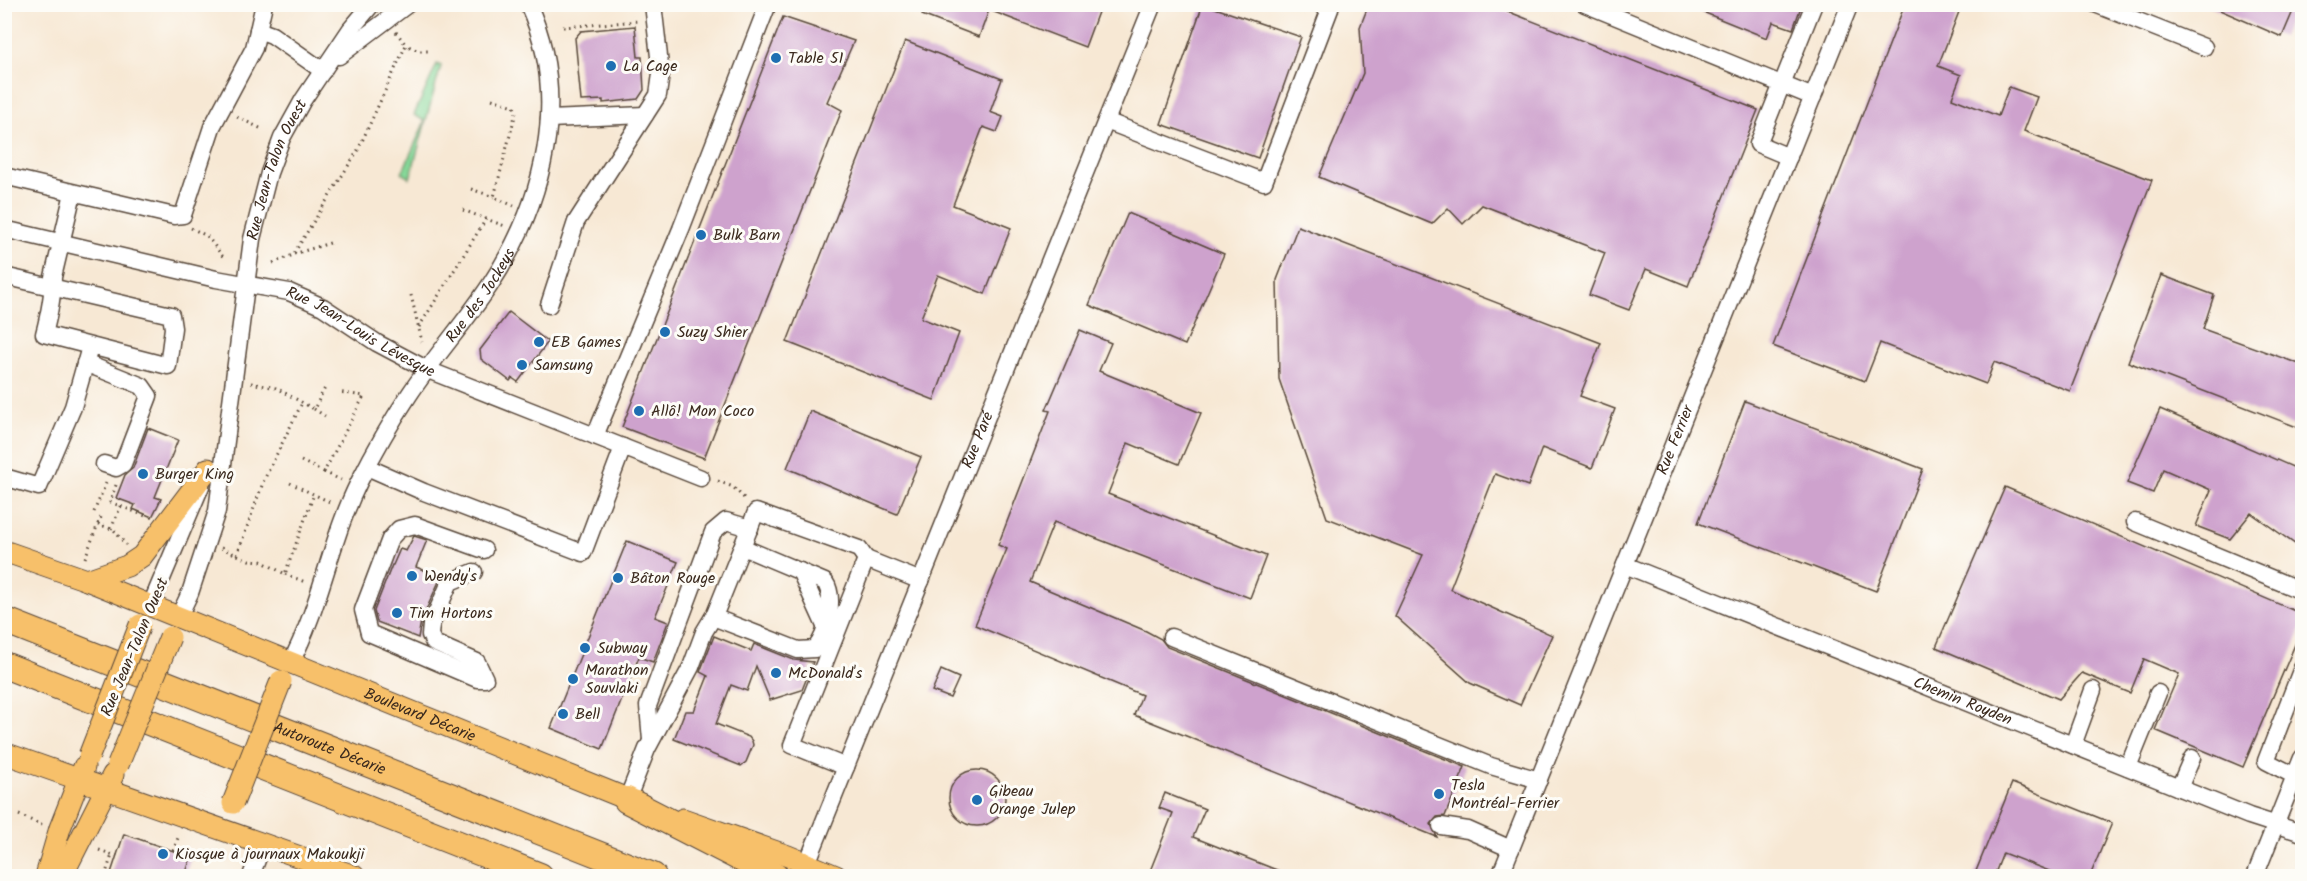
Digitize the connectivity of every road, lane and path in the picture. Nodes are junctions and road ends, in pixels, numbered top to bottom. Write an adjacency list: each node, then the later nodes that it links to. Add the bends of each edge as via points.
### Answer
1 (264, 4): 14 (street)
2 (372, 4): 19 (street, Rue Jean-Talon Ouest)
3 (408, 4): 19 (street, Rue Jean-Talon Ouest)
4 (528, 4): 25 (street, Rue des Jockeys, via 545,57)
5 (768, 4): 60 (street)
6 (1153, 4): 26 (street, Rue Paré)
7 (1320, 4): 26 (street, via 1330,9 1263,182)
8 (1585, 4): 20 (street)
9 (1814, 4): 20 (street)
10 (1850, 4): 21 (street, Rue Ferrier)
11 (2096, 4): 17 (street)
12 (654, 12): 13 (path); 24 (street, via 661,74 657,95)
13 (563, 27)
14 (258, 30): 19 (street, via 284,43); 31 (street, via 254,48 212,127 183,215)
15 (394, 30): 16 (path)
16 (406, 45): 18 (path); 41 (path, via 358,150)
17 (2204, 47)
18 (432, 51)
19 (322, 71): 45 (street, Rue Jean-Talon Ouest, via 295,113 269,173 252,239)
20 (1781, 84): 21 (street); 28 (street, via 1758,144)
21 (1813, 97): 28 (street, Rue Ferrier)
22 (492, 99): 32 (path, via 514,106 516,112)
23 (230, 113): 27 (path)
24 (645, 115): 25 (street); 48 (street, via 576,222)
25 (549, 119): 52 (street, Rue des Jockeys, via 539,180 514,244 481,299)
26 (1106, 121): 96 (street, Rue Paré)
27 (262, 129)
28 (1788, 157): 91 (street, Rue Ferrier)
29 (4, 176): 31 (street)
30 (471, 189): 32 (path)
31 (73, 193): 39 (street)
32 (494, 197): 33 (path)
33 (514, 206)
34 (463, 210): 35 (path)
35 (486, 219): 36 (path); 49 (path)
36 (504, 225)
37 (4, 229): 39 (street, Rue Jean-Louis Lévesque)
38 (193, 231): 42 (path, via 207,236)
39 (61, 242): 45 (street, Rue Jean-Louis Lévesque); 46 (street)
40 (330, 243): 41 (path)
41 (293, 255): 43 (path)
42 (224, 258)
43 (273, 263)
44 (4, 276): 46 (street)
45 (247, 284): 52 (street, Rue Jean-Louis Lévesque, via 279,288 304,297); 59 (street, Rue Jean-Talon Ouest)
46 (53, 286): 51 (street, via 44,334); 51 (street, via 171,315 168,366)
47 (411, 295): 49 (path)
48 (549, 305)
49 (419, 327): 50 (path)
50 (422, 342)
51 (88, 355): 65 (street, via 142,386 149,396 123,464); 67 (street, via 74,407 39,487)
52 (428, 370): 60 (street, Rue Jean-Louis Lévesque); 63 (street, Rue des Jockeys)
53 (257, 384): 56 (path, via 276,388)
54 (326, 386): 57 (path)
55 (338, 392): 66 (path, via 364,396)
56 (303, 403): 57 (path); 88 (path, via 264,480)
57 (314, 409): 58 (path)
58 (326, 416)
59 (228, 419): 64 (street, Rue Jean-Talon Ouest); 101 (street, Rue Jean-Talon Ouest, via 217,511)
60 (596, 436): 61 (street, Rue Jean-Louis Lévesque)
61 (623, 447): 63 (street, via 583,553); 68 (street, Rue Jean-Louis Lévesque)
62 (301, 461): 66 (path)
63 (367, 467): 105 (street, Rue des Jockeys, via 345,514 305,636)
64 (208, 469): 94 (main road, via 142,556 128,566); 98 (street, Rue Jean-Talon Ouest)
65 (102, 471): 70 (path)
66 (324, 472): 69 (path)
67 (4, 477)
68 (706, 478): 72 (path)
69 (343, 481)
70 (106, 482): 75 (path, via 117,486 110,502); 76 (path)
71 (290, 483): 73 (path)
72 (733, 487)
73 (314, 494): 74 (path); 93 (path)
74 (332, 503)
75 (121, 506): 78 (path); 82 (path)
76 (93, 512)
77 (102, 515): 80 (path)
78 (149, 518)
79 (2135, 522): 97 (street)
80 (98, 524): 82 (path); 89 (path)
81 (750, 528): 84 (street); 90 (street, via 756,512 859,549); 108 (street, via 726,520 713,532 648,706)
82 (111, 529): 87 (path)
83 (218, 547): 88 (path)
84 (742, 547): 99 (street); 99 (street, via 816,577 830,589 820,643 815,649 798,650)
85 (484, 550): 92 (street, via 416,525 399,529 390,539 363,610 369,633 485,679 477,662 434,643 430,635 450,582)
86 (4, 551): 94 (main road, Boulevard Décarie)
87 (131, 551)
88 (237, 555): 93 (path, via 261,561)
89 (85, 558)
90 (866, 559): 96 (street); 113 (street, via 792,745)
91 (1625, 565): 109 (street, Chemin Royden); 117 (street, Rue Ferrier)
92 (474, 572)
93 (285, 574): 95 (path)
94 (87, 580): 98 (main road, Boulevard Décarie)
95 (303, 581)
96 (921, 581): 113 (street, Rue Paré)
97 (2302, 591)
98 (145, 616): 101 (main road, Boulevard Décarie); 116 (main road, Rue Jean-Talon Ouest, bridge)
99 (713, 617): 108 (street)
100 (4, 620): 139 (highway, Autoroute Décarie)
101 (174, 628): 105 (main road, Boulevard Décarie); 118 (main road, Rue Jean-Talon Ouest, bridge)
102 (1171, 637): 117 (street, via 1491,766)
103 (4, 665): 138 (highway)
104 (2302, 668): 115 (street, via 2266,761)
105 (286, 673): 120 (main road, Boulevard Décarie); 125 (main road, bridge)
106 (2093, 690): 109 (street)
107 (2158, 693): 114 (street)
108 (651, 740): 120 (street)
109 (2073, 745): 114 (street, Chemin Royden)
110 (4, 753): 116 (main road)
111 (2192, 758): 119 (street)
112 (2302, 758): 115 (street)
113 (846, 767): 132 (street, Rue Paré)
114 (2128, 767): 119 (street, Chemin Royden)
115 (2295, 777): 123 (street)
116 (80, 778): 118 (main road); 133 (main road, Rue Jean-Talon Ouest)
117 (1539, 780): 129 (street, Rue Ferrier)
118 (107, 788): 125 (main road); 134 (main road, Rue Jean-Talon Ouest)
119 (2179, 788): 123 (street, Chemin Royden)
120 (627, 800): 132 (main road, Boulevard Décarie); 140 (highway)
121 (19, 814): 122 (path)
122 (41, 825)
123 (2276, 825): 126 (street, Chemin Royden); 143 (street)
124 (1441, 826): 129 (street, via 1468,830)
125 (223, 830): 128 (main road)
126 (2302, 833)
127 (178, 838): 131 (path)
128 (263, 844): 136 (street); 137 (main road)
129 (1511, 849): 142 (street, Rue Ferrier)
130 (99, 850): 135 (path, via 115,855)
131 (173, 851)
132 (805, 870): 141 (main road, Boulevard Décarie)
133 (46, 876)
134 (62, 876)
135 (105, 876)
136 (252, 876)
137 (354, 876)
138 (540, 876)
139 (653, 876)
140 (775, 876)
141 (836, 876)
142 (1500, 876)
143 (2255, 876)

